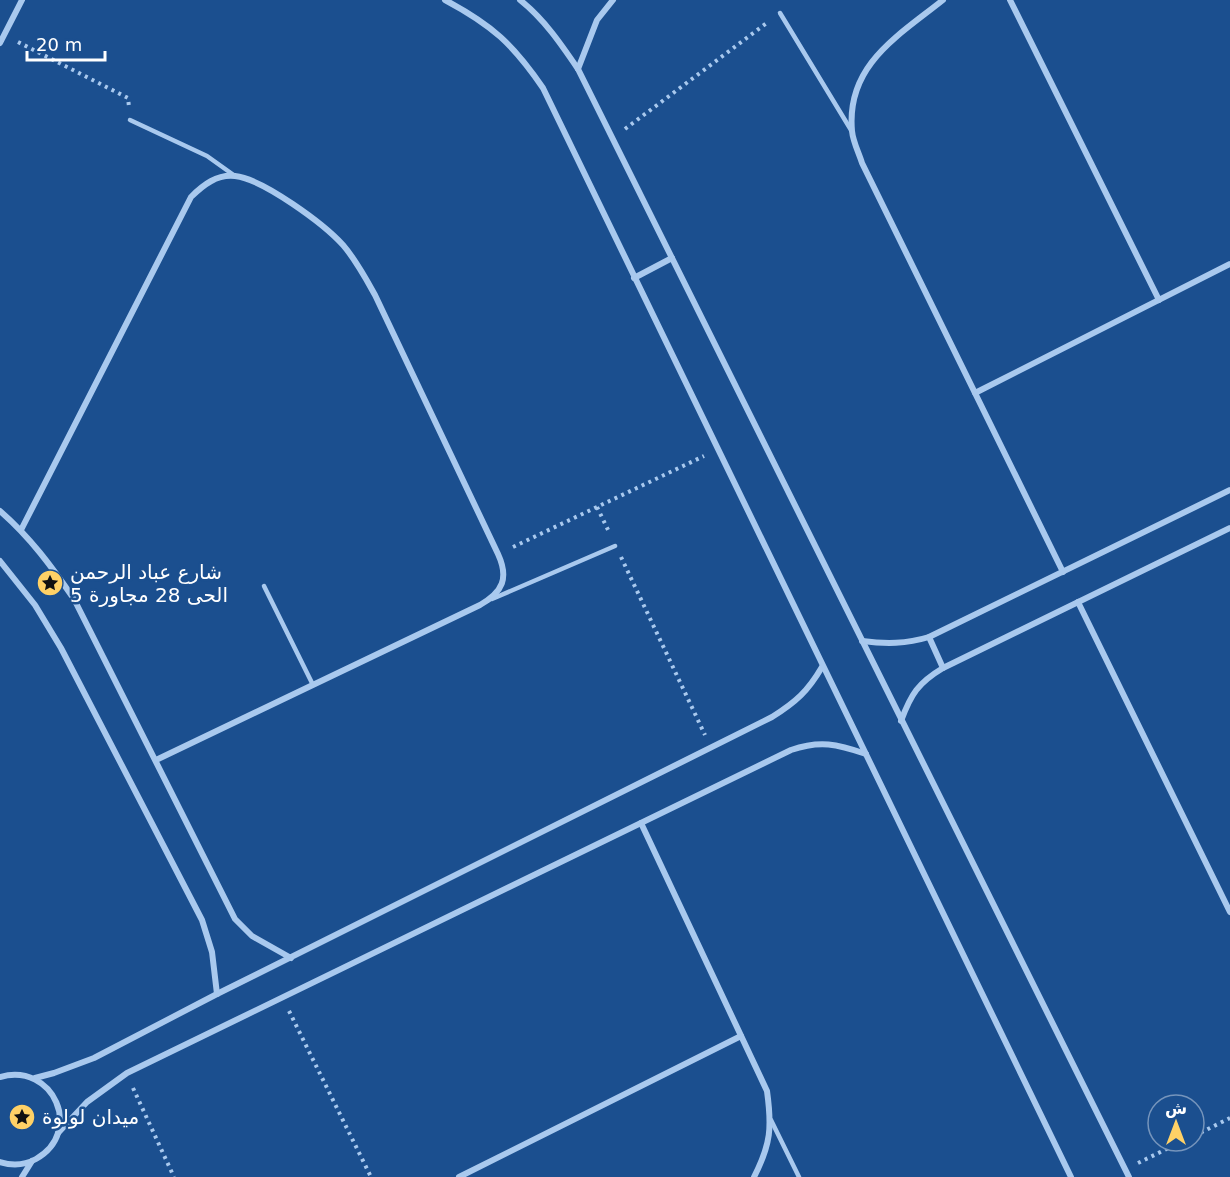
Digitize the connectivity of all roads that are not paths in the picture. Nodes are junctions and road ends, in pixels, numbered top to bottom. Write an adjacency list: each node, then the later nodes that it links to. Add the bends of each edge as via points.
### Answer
1 (22, 0): 8 (street)
2 (445, 0): 15 (street, via 477,17 502,37 543,88)
3 (520, 0): 9 (street, via 559,40)
4 (612, 0): 9 (street, via 597,20)
5 (943, 0): 11 (street, via 884,46 864,71 853,101)
6 (1010, 0): 16 (street)
7 (780, 13): 11 (lane)
8 (0, 43)
9 (578, 69): 13 (street)
10 (130, 120): 12 (lane, via 207,156)
11 (852, 133): 17 (street, via 862,163)
12 (235, 176): 21 (street, via 203,185 192,197); 26 (street, via 251,181 322,224 360,269 503,565 504,577)
13 (672, 258): 15 (street); 29 (street)
14 (1230, 264): 16 (street)
15 (634, 278): 30 (street)
16 (1159, 300): 17 (street)
17 (975, 393): 24 (street)
18 (1230, 490): 24 (street)
19 (0, 511): 21 (street)
20 (1230, 528): 27 (street)
21 (21, 530): 35 (street, via 75,599)
22 (615, 546): 26 (lane)
23 (0, 561): 39 (street, via 35,605 61,648 202,920 212,952)
24 (1063, 572): 28 (street)
25 (264, 586): 32 (lane)
26 (492, 598): 32 (street)
27 (1077, 602): 31 (street); 37 (street)
28 (929, 637): 29 (street, via 901,644); 31 (street)
29 (862, 641): 33 (street)
30 (822, 667): 34 (street); 38 (street, via 800,698 786,708)
31 (943, 668): 33 (street, via 910,696)
32 (313, 685): 35 (street)
33 (902, 721): 52 (street)
34 (866, 754): 36 (street, via 826,743 808,744); 51 (street)
35 (156, 760): 38 (street, via 235,919 252,936)
36 (641, 823): 40 (street); 44 (street, via 127,1073 87,1102)
37 (1230, 912)
38 (291, 958): 39 (street)
39 (217, 994): 42 (street, via 94,1058)
40 (741, 1036): 43 (street, via 767,1091); 48 (street)
41 (0, 1077): 42 (street, via 22,1074)
42 (35, 1078): 44 (street, via 46,1086 56,1102)
43 (771, 1120): 49 (street, via 767,1150); 50 (lane)
44 (58, 1133): 45 (street, via 44,1155)
45 (32, 1161): 46 (street); 47 (street)
46 (0, 1162)
47 (21, 1177)
48 (459, 1177)
49 (754, 1177)
50 (799, 1177)
51 (1071, 1177)
52 (1129, 1177)

